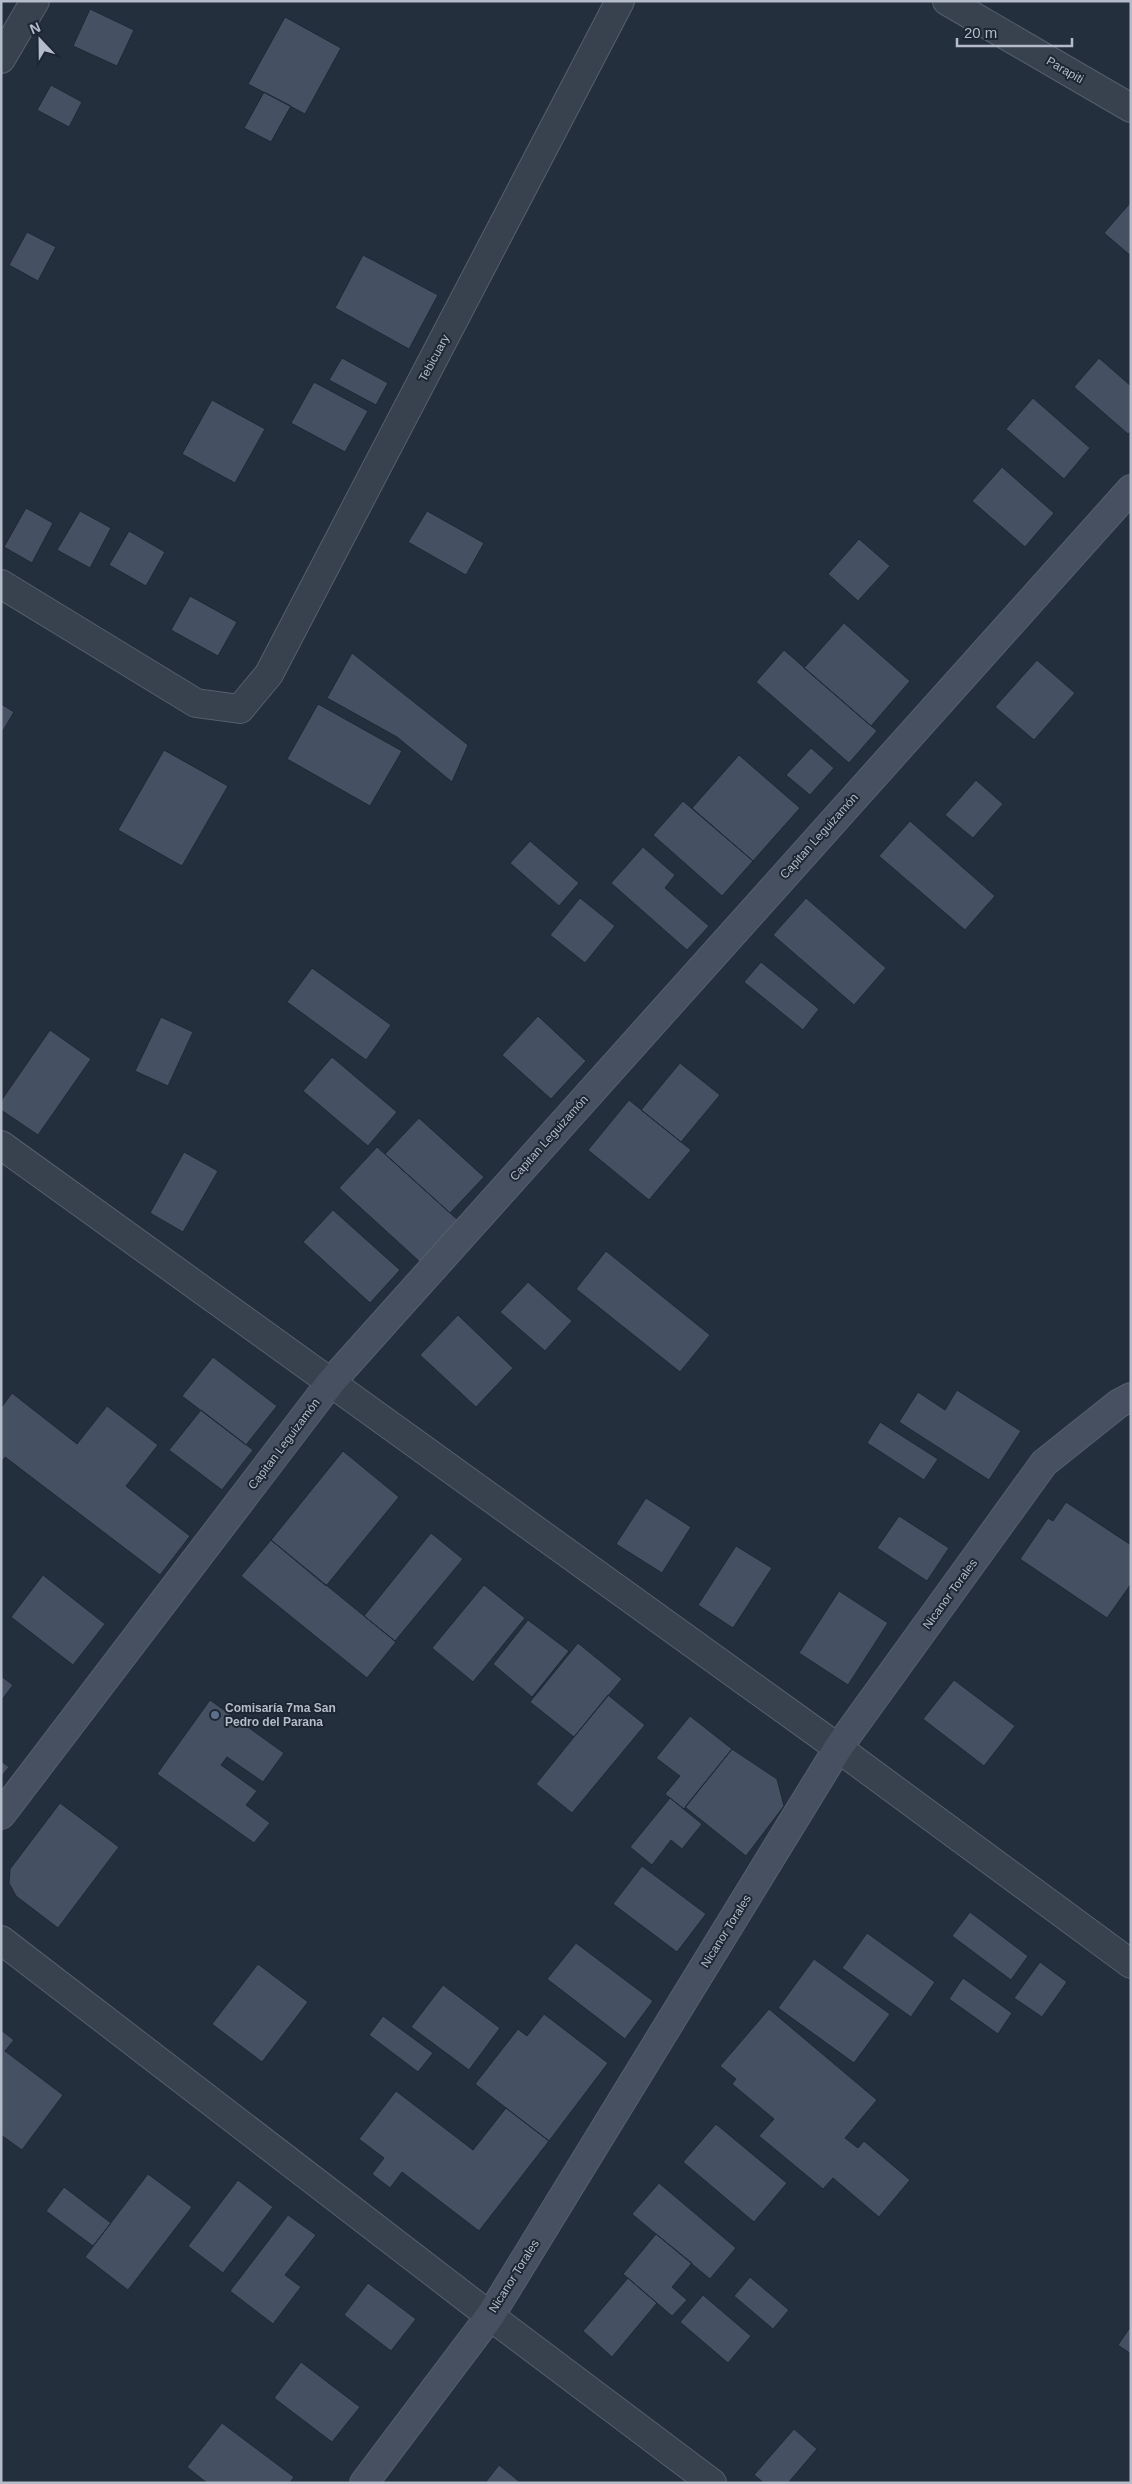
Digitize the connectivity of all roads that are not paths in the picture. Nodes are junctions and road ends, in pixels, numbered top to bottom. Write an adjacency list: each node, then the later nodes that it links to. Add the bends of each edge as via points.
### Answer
1 (35, 1): 4 (street)
2 (620, 1): 7 (street, Tebicuary, via 269,674 240,708 196,703)
3 (947, 1): 5 (street, Parapiti)
4 (1, 59)
5 (1131, 108)
6 (1131, 489): 9 (street, Capitan Leguizamón)
7 (1, 584)
8 (1, 1145): 9 (street)
9 (331, 1382): 11 (street); 12 (street, Capitan Leguizamón)
10 (1124, 1401): 11 (street, Nicanor Torales, via 1044,1463)
11 (838, 1748): 14 (street); 15 (street, Nicanor Torales)
12 (1, 1815)
13 (1, 1940): 15 (street)
14 (1131, 1964)
15 (490, 2316): 16 (street, Nicanor Torales); 17 (street)
16 (364, 2483)
17 (712, 2483)

